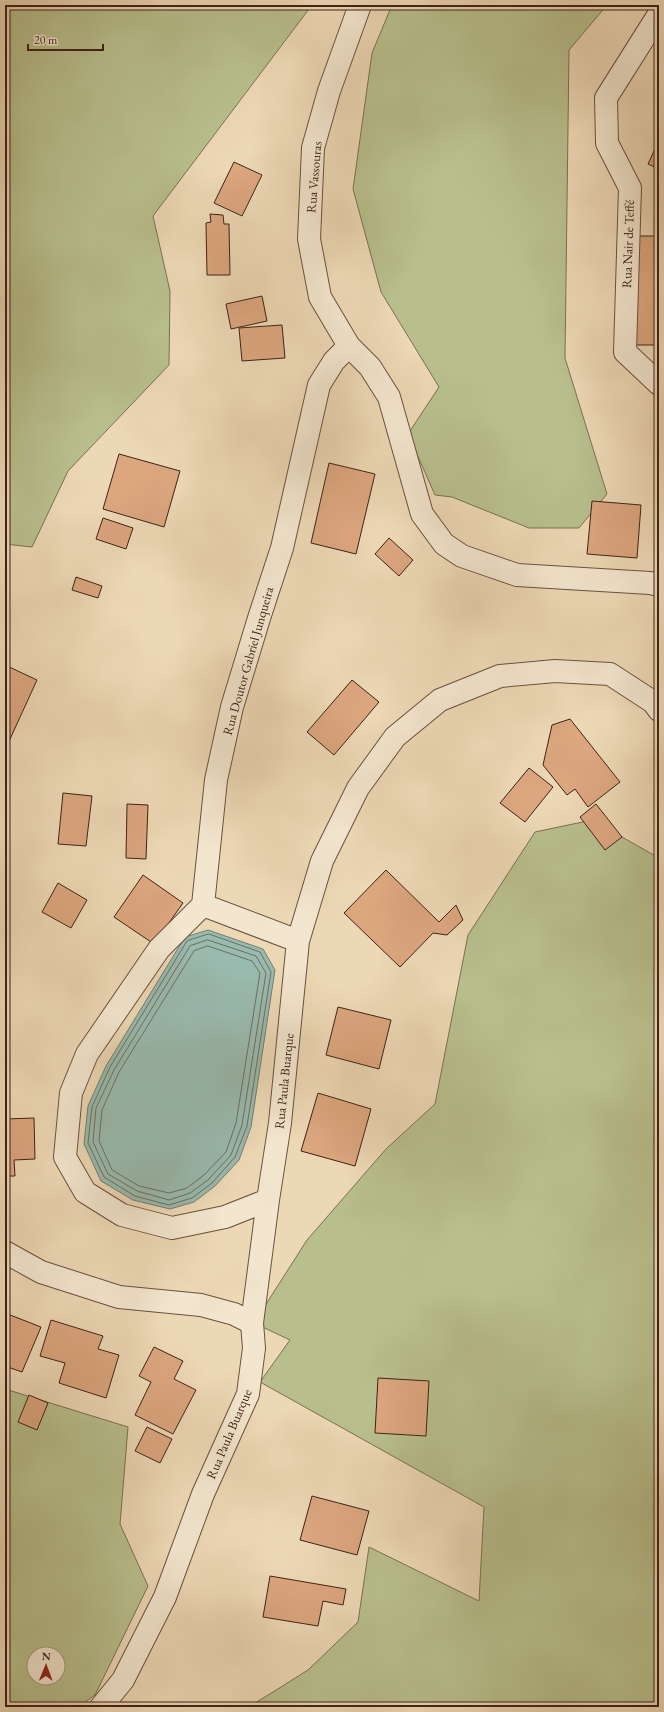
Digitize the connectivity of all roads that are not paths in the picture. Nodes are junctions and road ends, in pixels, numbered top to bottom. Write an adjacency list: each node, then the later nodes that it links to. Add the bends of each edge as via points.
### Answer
1 (360, 5): 3 (street, Rua Vassouras, via 329,91 313,148 309,239 320,297)
2 (659, 14): 4 (street, Rua Nair de Teffé, via 606,98 607,142 630,188 625,352)
3 (349, 346): 5 (street, via 370,367 389,397 422,514 444,544 462,556 517,575); 7 (street, Rua Doutor Gabriel Junqueira, via 334,361 319,385 282,548 232,707 216,780)
4 (659, 384)
5 (659, 585)
6 (659, 710): 8 (street, Rua Paula Buarque, via 653,702 610,674 555,671 500,676 440,700 395,737 358,788 322,861)
7 (203, 905): 8 (street); 9 (street, via 159,949 87,1054 70,1093 65,1157 85,1192 122,1215 172,1228 225,1218)
8 (298, 941): 9 (street, Rua Paula Buarque, via 280,1123)
9 (268, 1200): 11 (street, Rua Paula Buarque)
10 (5, 1252): 11 (street, via 41,1272 119,1296 201,1305)
11 (252, 1322): 12 (street, Rua Paula Buarque, via 254,1354 248,1394 204,1494 165,1597 123,1680)
12 (101, 1707)

